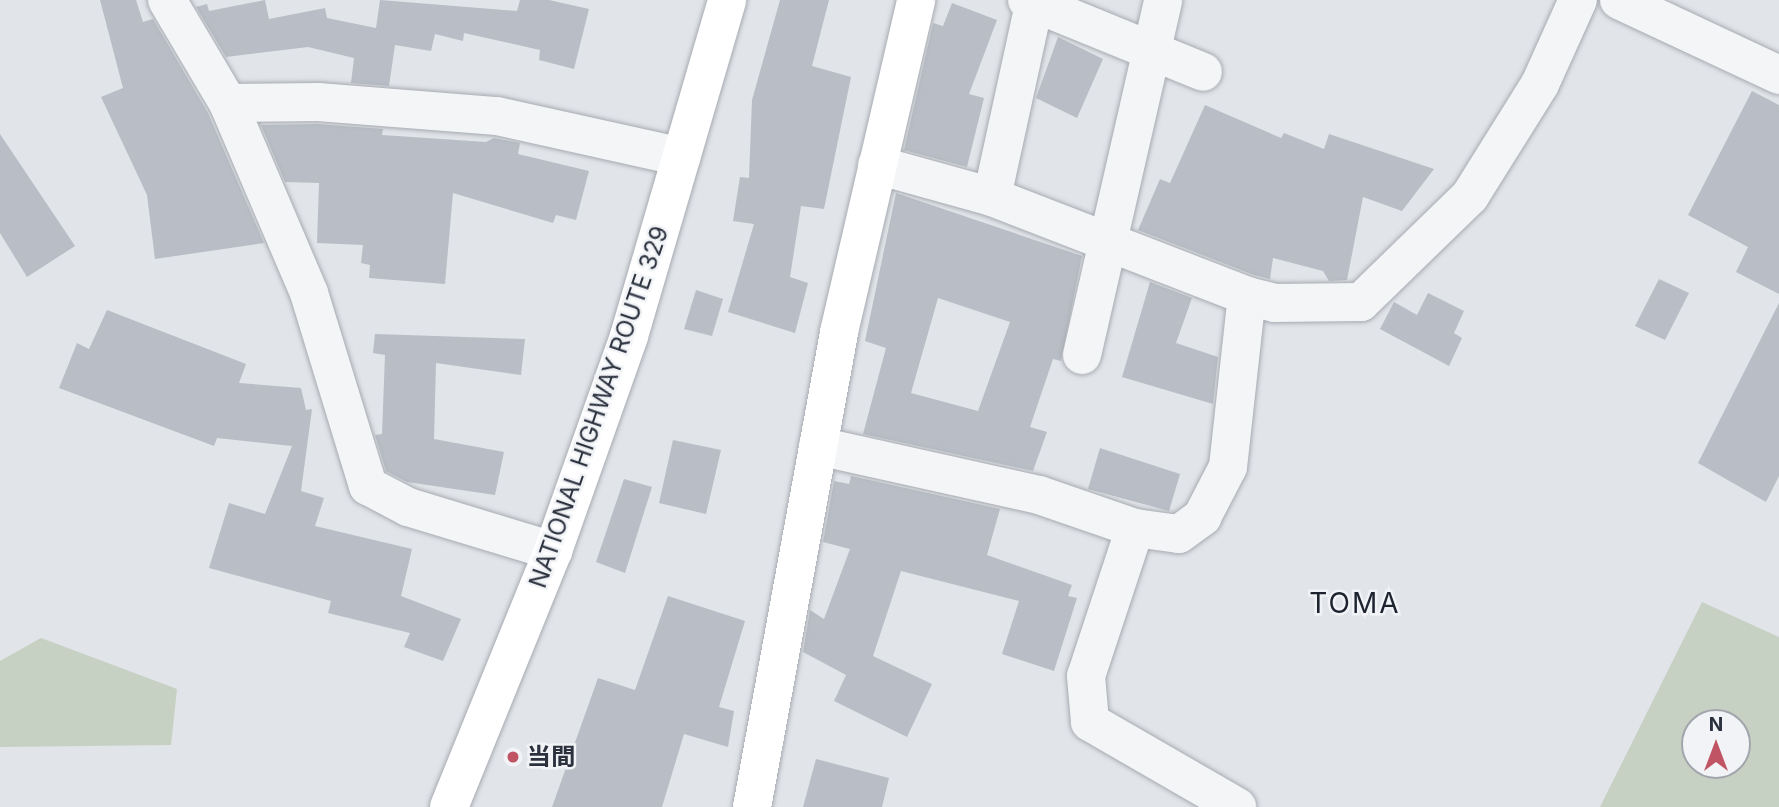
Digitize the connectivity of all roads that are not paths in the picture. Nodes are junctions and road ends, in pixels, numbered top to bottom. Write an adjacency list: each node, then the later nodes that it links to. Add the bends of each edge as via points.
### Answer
1 (167, 0): 11 (street)
2 (727, 0): 12 (main road, NATIONAL HIGHWAY ROUTE 329)
3 (916, 0): 13 (main road)
4 (1163, 0): 8 (street)
5 (1578, 0): 16 (street, via 1540,85 1470,196 1375,291 1361,302 1275,303)
6 (1619, 0): 10 (street)
7 (1032, 1): 8 (street); 14 (street)
8 (1150, 52): 9 (street); 15 (street)
9 (1203, 72)
10 (1779, 75)
11 (228, 103): 12 (street, via 318,102 497,116); 20 (street, via 309,293 368,486 408,507)
12 (682, 157): 20 (main road, NATIONAL HIGHWAY ROUTE 329, via 629,336)
13 (877, 165): 14 (street); 18 (main road)
14 (992, 197): 15 (street)
15 (1106, 242): 16 (street); 17 (street)
16 (1247, 296): 19 (street, via 1228,467 1202,517 1179,534)
17 (1082, 355)
18 (818, 446): 19 (street, via 1039,495); 22 (main road)
19 (1135, 528): 23 (street, via 1086,676 1090,722)
20 (553, 551): 21 (main road, NATIONAL HIGHWAY ROUTE 329)
21 (449, 807)
22 (752, 807)
23 (1237, 807)

